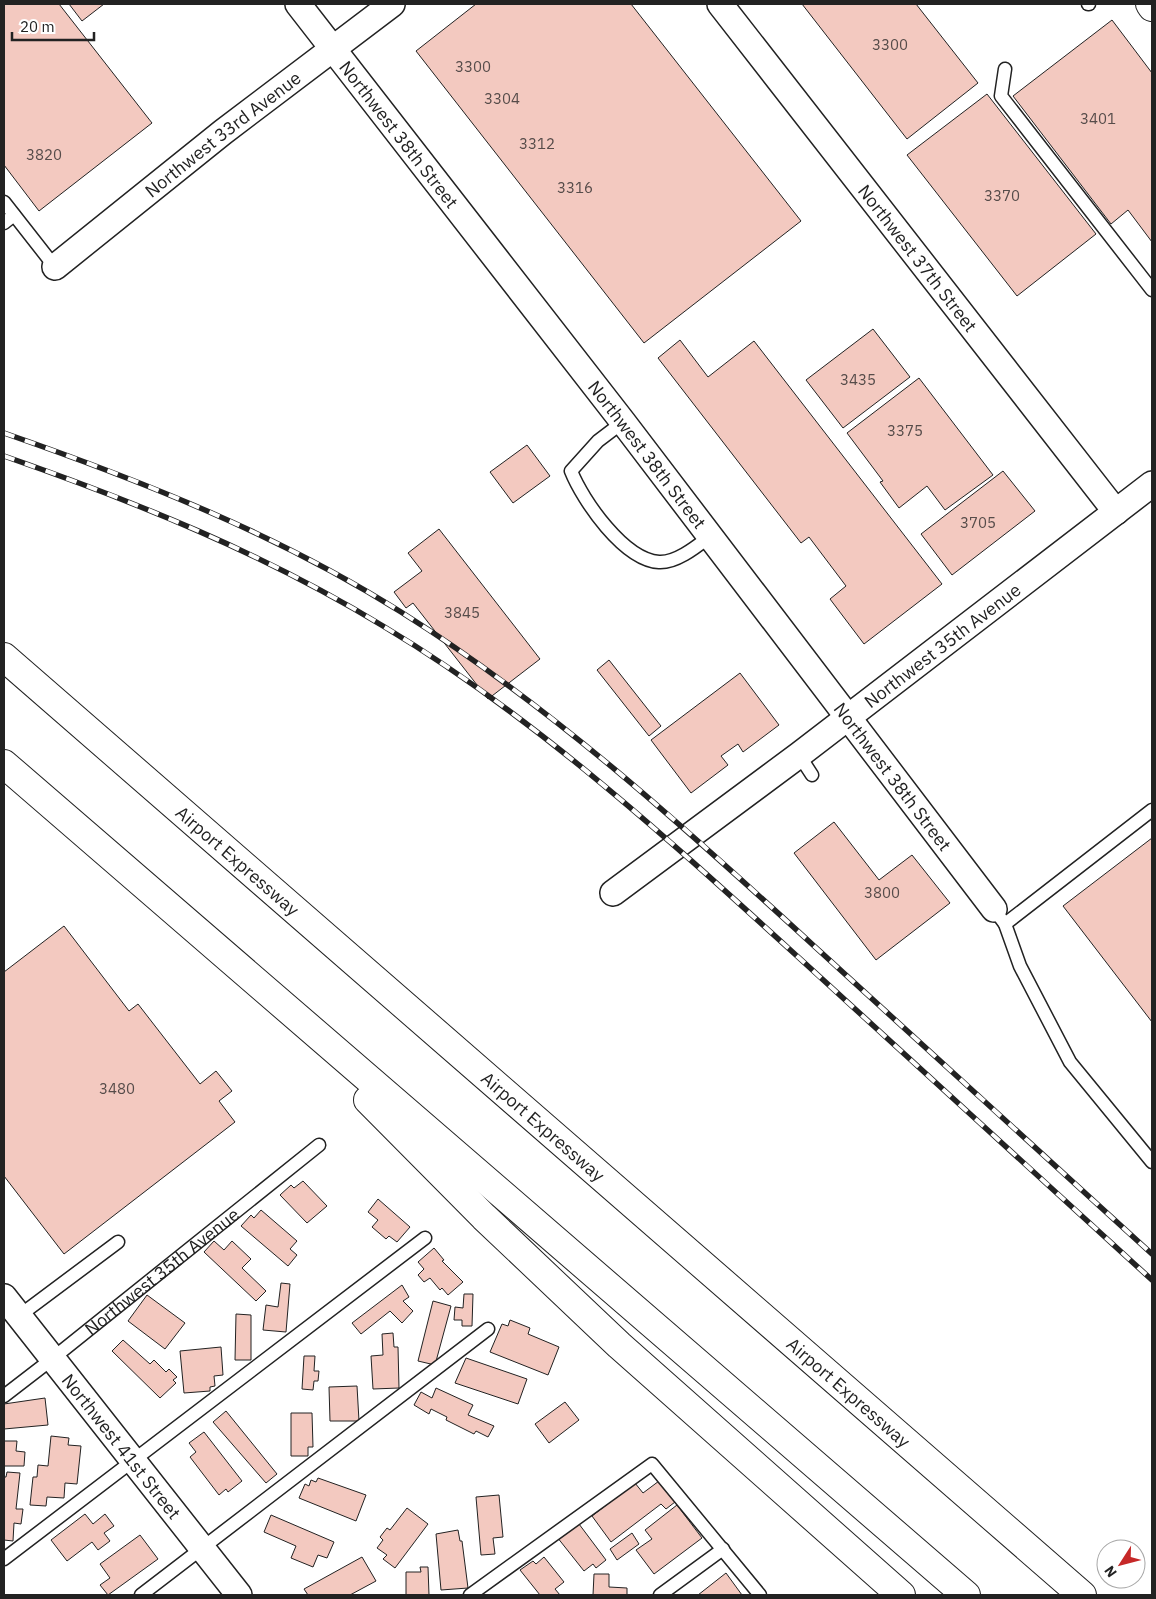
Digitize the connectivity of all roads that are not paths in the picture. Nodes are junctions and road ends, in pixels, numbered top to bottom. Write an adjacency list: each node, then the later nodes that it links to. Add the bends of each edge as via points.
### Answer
1 (298, 4): 4 (street, Northwest 38th Street)
2 (392, 4): 4 (street, Northwest 33rd Avenue)
3 (720, 4): 12 (street, Northwest 37th Street)
4 (333, 48): 8 (street, Northwest 33rd Avenue); 10 (street, Northwest 38th Street)
5 (1004, 69): 9 (lane, via 1001,96)
6 (4, 202): 7 (lane)
7 (9, 219): 8 (lane)
8 (55, 267)
9 (1152, 290)
10 (623, 422): 13 (street, Northwest 38th Street); 13 (lane, via 598,441 571,472 605,526 624,545 647,560 660,562 687,553)
11 (1152, 484): 12 (street, Northwest 35th Avenue)
12 (1116, 512): 15 (street, Northwest 35th Avenue)
13 (709, 537): 15 (street, Northwest 38th Street)
14 (4, 657): 41 (highway, Airport Expressway)
15 (848, 718): 18 (street, Northwest 35th Avenue, via 805,765); 19 (street, Northwest 38th Street)
16 (4, 764): 20 (highway)
17 (1152, 810): 19 (lane)
18 (613, 894)
19 (999, 916): 22 (lane, via 1020,966 1070,1062)
20 (214, 945): 39 (highway, via 484,1217 619,1345); 40 (highway)
21 (319, 1145): 28 (lane, Northwest 35th Avenue)
22 (1152, 1162)
23 (425, 1238): 30 (lane)
24 (118, 1242): 26 (lane)
25 (4, 1297): 26 (street, Northwest 41st Street)
26 (19, 1316): 28 (street, Northwest 41st Street)
27 (488, 1328): 31 (lane)
28 (52, 1359): 29 (lane, Northwest 35th Avenue); 30 (street, Northwest 41st Street)
29 (4, 1396)
30 (133, 1460): 31 (street, Northwest 41st Street); 33 (lane)
31 (202, 1548): 34 (lane); 35 (street, Northwest 41st Street)
32 (723, 1549): 36 (lane, via 652,1464); 37 (lane); 38 (lane)
33 (4, 1559)
34 (141, 1595)
35 (239, 1595)
36 (470, 1595)
37 (660, 1595)
38 (760, 1595)
39 (901, 1595)
40 (966, 1595)
41 (1082, 1595)

